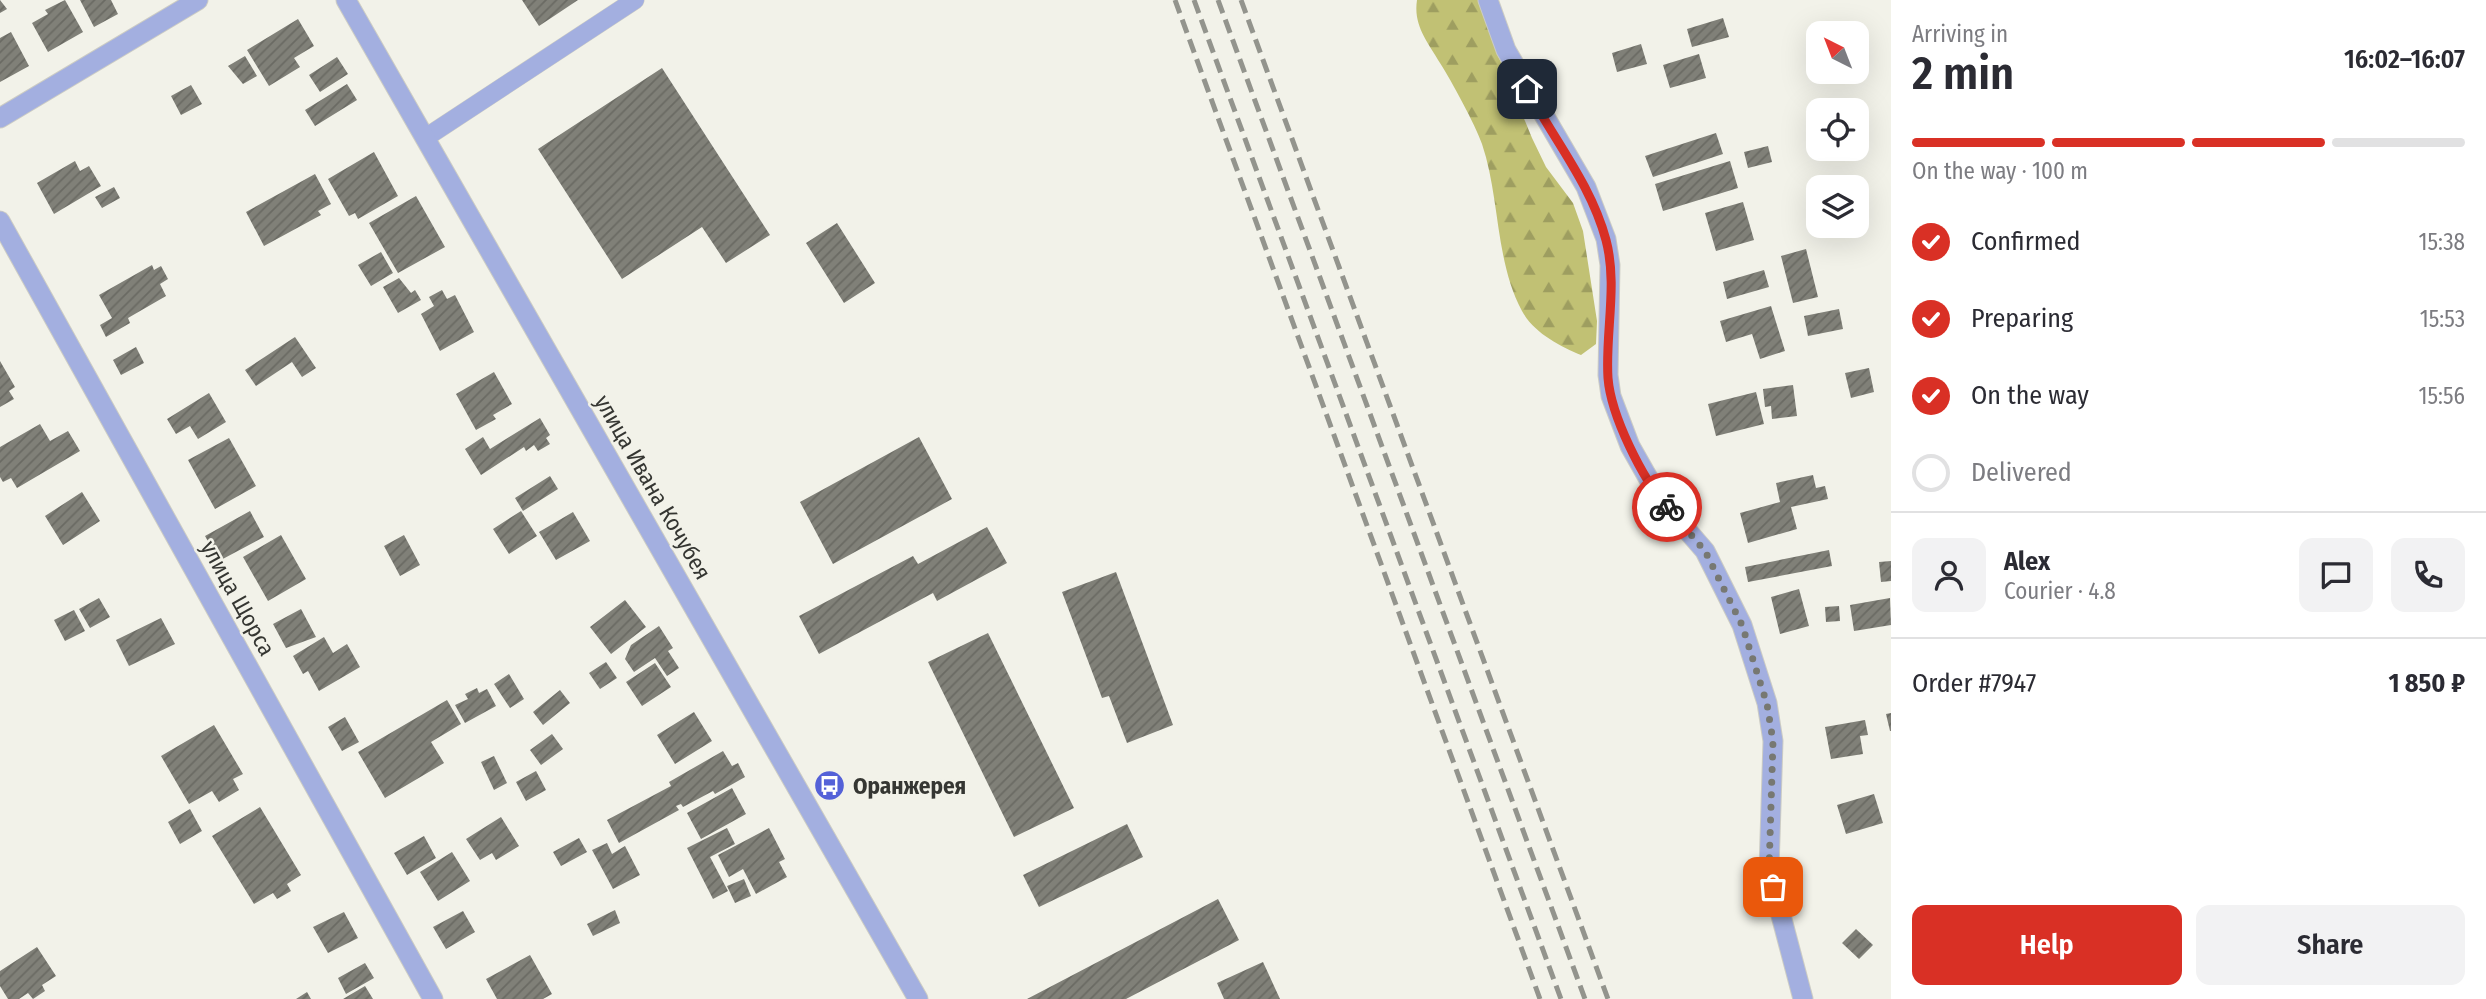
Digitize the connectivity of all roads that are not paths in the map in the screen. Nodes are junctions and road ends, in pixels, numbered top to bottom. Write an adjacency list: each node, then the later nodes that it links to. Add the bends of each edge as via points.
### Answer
1 (198, 0): 5 (street)
2 (346, 0): 6 (street, улица Ивана Кочубея)
3 (635, 0): 6 (lane)
4 (1488, 0): 10 (street, via 1506,50 1586,187 1606,239 1610,265 1608,375 1630,446 1660,499 1705,551 1742,625 1767,704 1773,741 1769,870)
5 (0, 118)
6 (425, 138): 9 (street, улица Ивана Кочубея)
7 (0, 221): 8 (street, улица Щорса)
8 (433, 999)
9 (918, 999)
10 (1803, 999)

